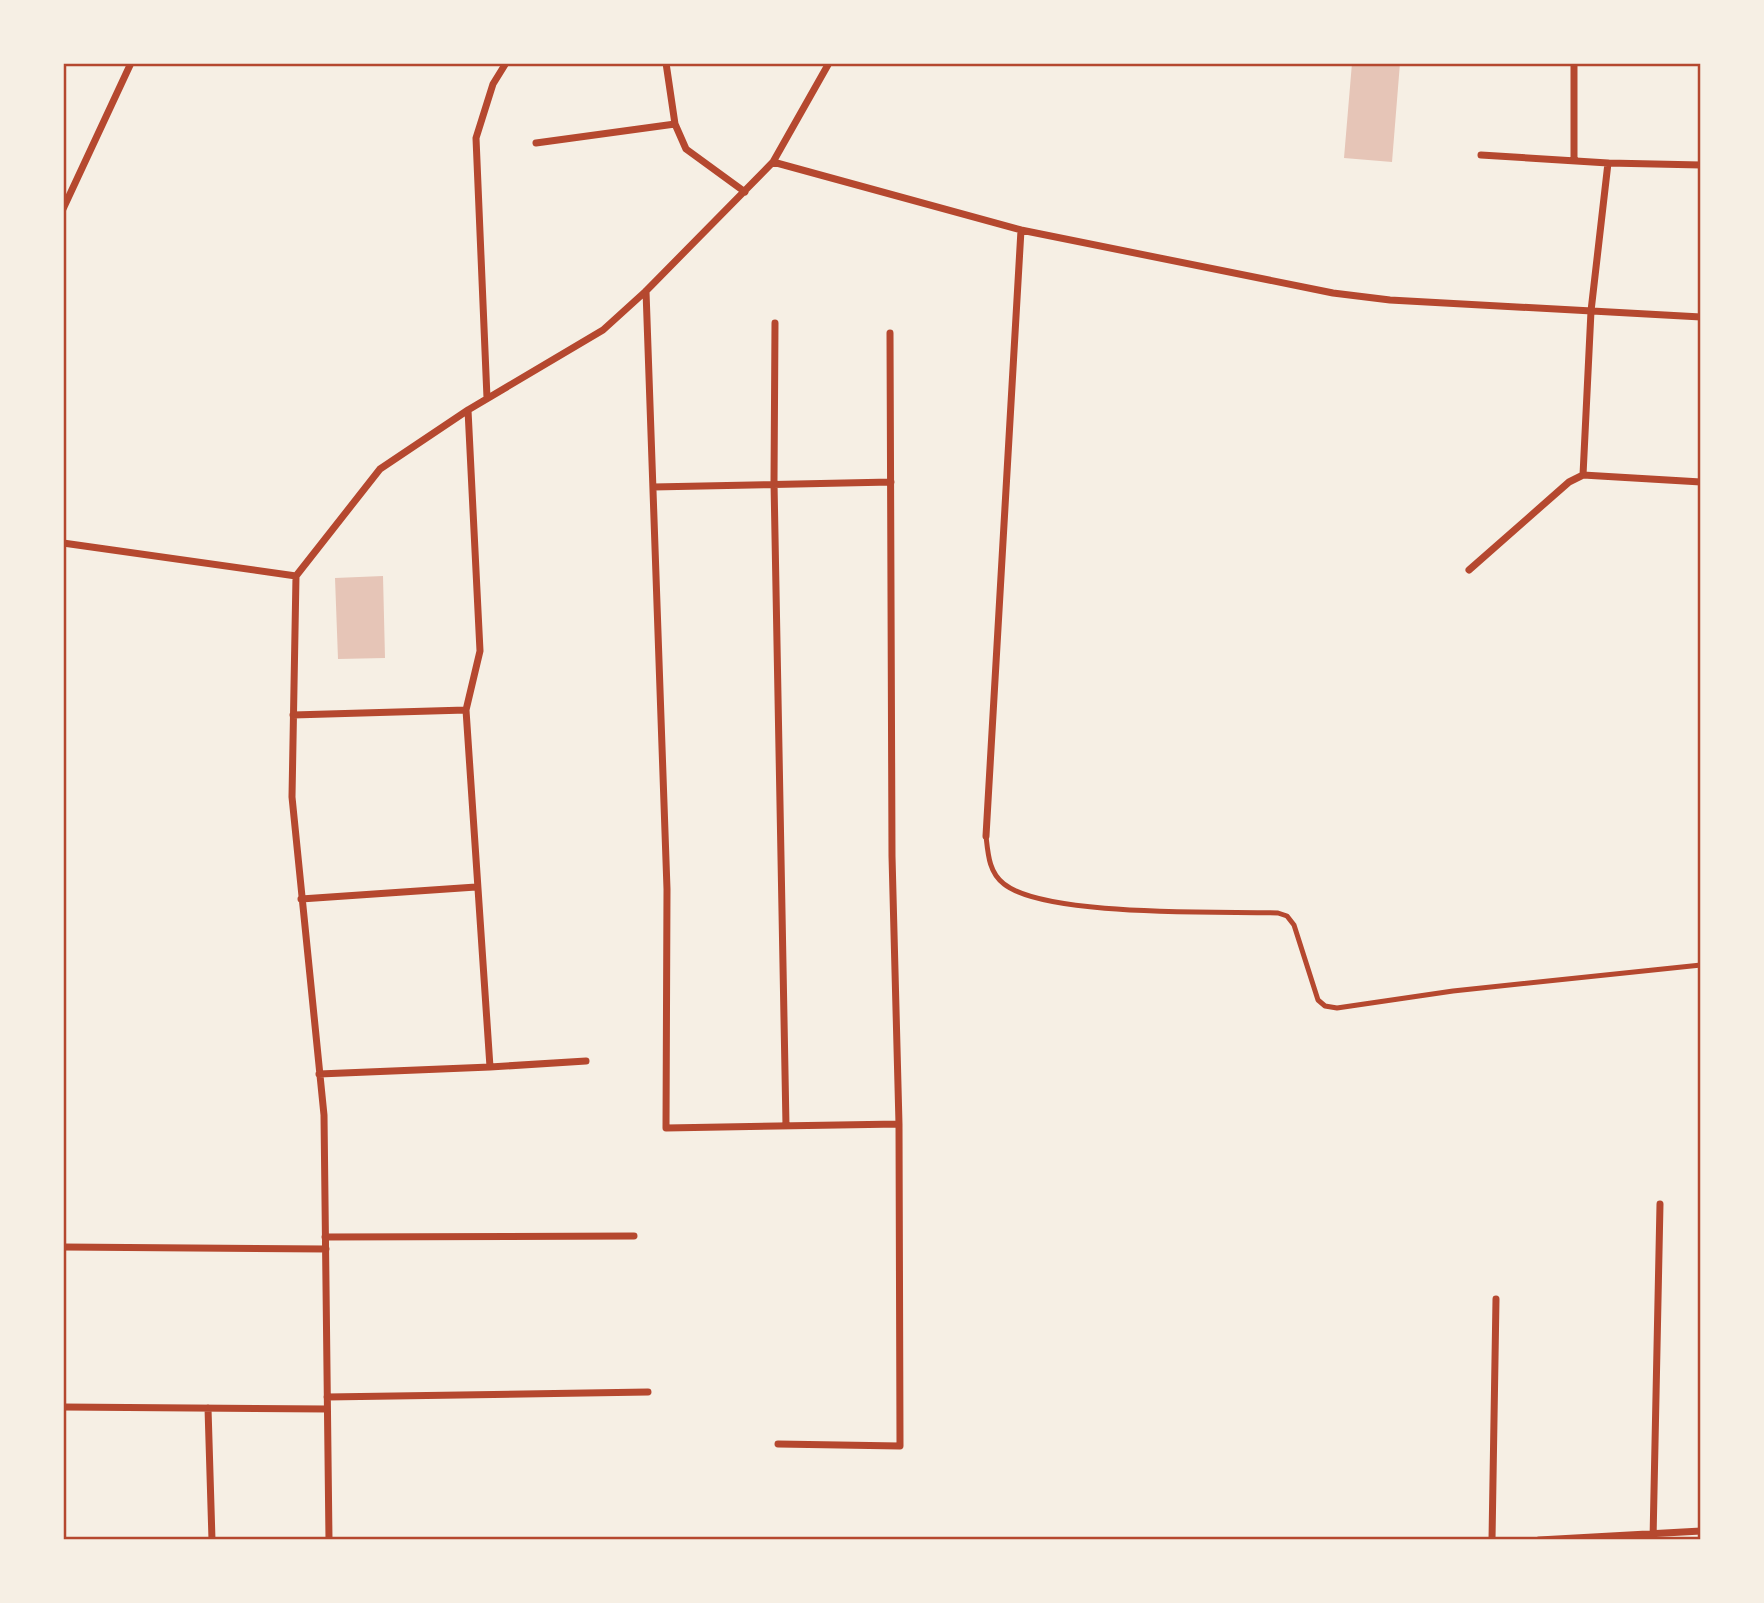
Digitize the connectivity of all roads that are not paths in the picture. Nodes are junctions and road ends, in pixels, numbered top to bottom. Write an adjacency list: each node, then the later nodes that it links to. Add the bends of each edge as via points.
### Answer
1 (131, 63): 14 (street)
2 (506, 63): 21 (street, via 493,84 476,138)
3 (666, 63): 6 (street)
4 (828, 63): 10 (street)
5 (1574, 63): 9 (street)
6 (675, 124): 7 (street); 13 (street, via 686,149)
7 (536, 143)
8 (1481, 155): 9 (street)
9 (1574, 161): 11 (street)
10 (773, 162): 13 (street); 15 (street)
11 (1608, 163): 12 (street); 17 (street)
12 (1701, 165)
13 (745, 192): 16 (street)
14 (63, 209)
15 (1021, 230): 17 (street, via 1333,293); 33 (street)
16 (646, 291): 21 (street, via 603,330); 27 (street)
17 (1591, 312): 18 (street); 23 (street)
18 (1701, 317)
19 (775, 323): 24 (street)
20 (890, 333): 25 (street)
21 (487, 398): 22 (street)
22 (468, 410): 30 (street, via 380,468); 31 (street, via 480,651)
23 (1583, 475): 26 (street); 29 (street, via 1569,482)
24 (774, 482): 25 (street); 27 (street); 41 (street)
25 (891, 482): 40 (street, via 892,856)
26 (1701, 482)
27 (653, 487): 41 (street, via 667,889 666,1128)
28 (63, 543): 30 (street)
29 (1469, 570)
30 (296, 576): 32 (street)
31 (466, 710): 32 (street); 34 (street)
32 (293, 715): 35 (street, via 292,797)
33 (986, 836): 36 (lane, via 990,867 1003,884 1029,898 1073,906 1287,916 1318,1000 1325,1006)
34 (477, 887): 35 (street); 38 (street)
35 (301, 899): 39 (street)
36 (1701, 965)
37 (586, 1061): 38 (street)
38 (490, 1067): 39 (street)
39 (319, 1074): 44 (street)
40 (899, 1124): 41 (street); 53 (street, via 900,1446)
41 (786, 1126)
42 (1660, 1204): 55 (street)
43 (634, 1236): 44 (street)
44 (325, 1237): 46 (street)
45 (63, 1247): 46 (street)
46 (326, 1249): 49 (street)
47 (1496, 1299): 58 (street)
48 (648, 1392): 49 (street)
49 (327, 1397): 52 (street)
50 (63, 1407): 51 (street)
51 (208, 1408): 52 (street); 56 (street)
52 (327, 1409): 57 (street)
53 (778, 1444)
54 (1701, 1531): 55 (street)
55 (1653, 1538): 59 (street)
56 (212, 1540)
57 (329, 1540)
58 (1492, 1540)
59 (1539, 1540)

